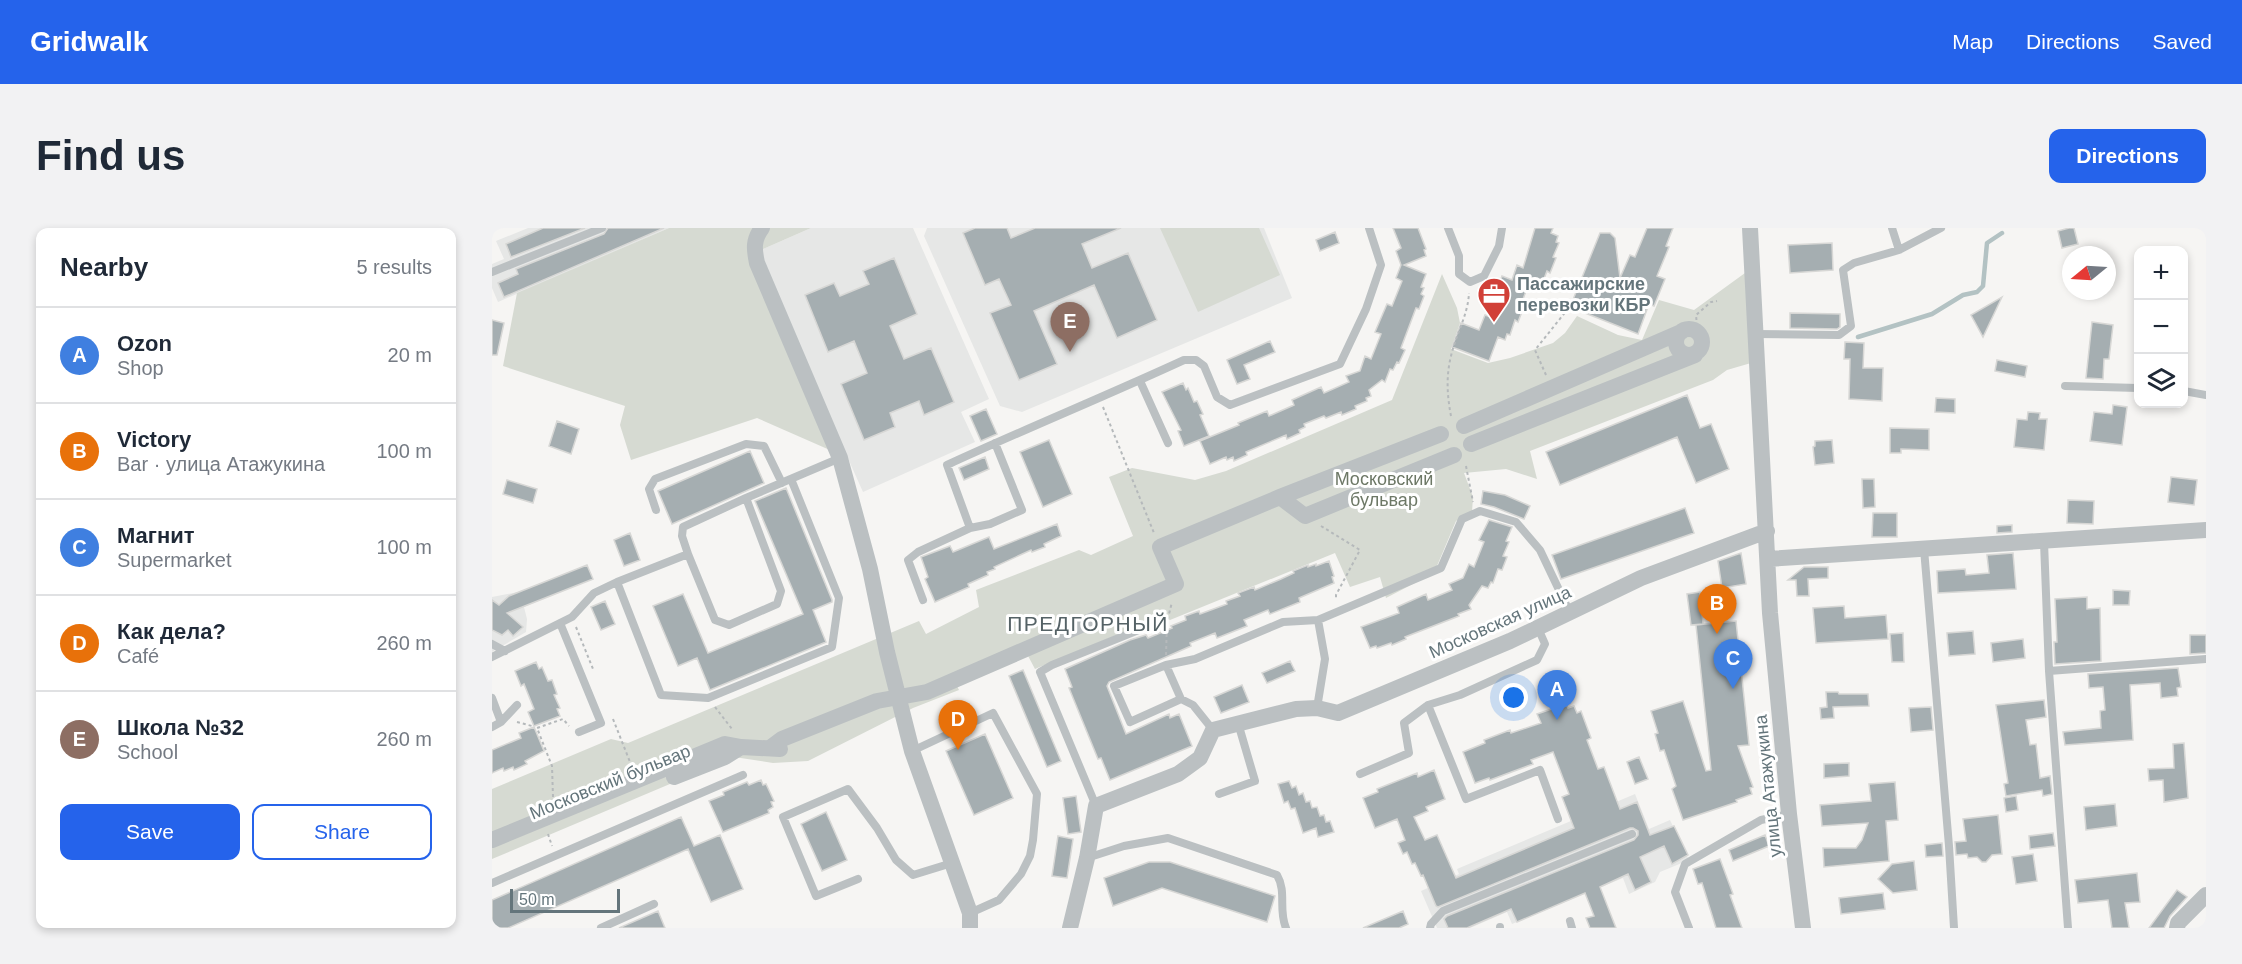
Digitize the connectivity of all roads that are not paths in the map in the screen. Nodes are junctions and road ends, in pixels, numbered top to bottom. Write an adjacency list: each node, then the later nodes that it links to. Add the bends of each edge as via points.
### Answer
1 (602, 228): 10 (lane)
2 (762, 228): 23 (street, via 755,237 757,264)
3 (1369, 228): 14 (lane, via 1381,265 1340,364 1230,405 1217,397 1204,366 1196,360 1184,360)
4 (1448, 228): 5 (lane, via 1459,256 1459,274 1470,282 1484,276 1499,246)
5 (1502, 228)
6 (1750, 228): 11 (street)
7 (1893, 228): 9 (lane)
8 (1941, 228): 9 (lane)
9 (1899, 250): 11 (lane, via 1843,270 1851,326 1839,335)
10 (492, 272)
11 (1755, 334): 30 (street)
12 (1718, 345): 13 (street)
13 (1695, 355): 19 (street, via 1684,355 1677,348 1677,338 1694,327); 22 (street)
14 (1140, 381): 20 (lane); 21 (lane)
15 (2065, 386): 16 (lane)
16 (2134, 388)
17 (2188, 392): 18 (lane)
18 (2206, 395)
19 (1453, 428): 22 (street, via 1470,434); 22 (street, via 1441,445 1448,454); 25 (street)
20 (995, 443): 28 (lane, via 947,465); 28 (lane, via 1022,510)
21 (1168, 443)
22 (1463, 451): 25 (street, via 1305,516)
23 (840, 458): 24 (lane); 48 (street)
24 (786, 481): 26 (lane); 27 (lane, via 764,446 746,444 655,479 649,489); 35 (lane, via 839,598 832,647 708,698 661,694)
25 (1280, 497): 48 (street, via 1160,547 1174,580 990,659 925,681)
26 (746, 498): 33 (lane, via 683,527); 33 (lane, via 781,591 777,604 729,625 715,620)
27 (656, 510)
28 (970, 528): 36 (lane, via 908,560)
29 (2206, 530): 31 (street)
30 (1767, 531): 34 (street, улица Атажукина); 37 (street, Московская улица, via 1641,578)
31 (2044, 542): 32 (street); 47 (lane)
32 (1924, 549): 34 (street); 83 (lane)
33 (688, 554): 35 (lane)
34 (1768, 559): 64 (street, улица Атажукина)
35 (617, 582): 39 (lane, via 594,593 572,617)
36 (923, 600)
37 (1570, 613): 38 (lane, via 1540,550 1516,522 1480,511 1462,519 1441,568); 41 (street, Московская улица)
38 (1318, 620): 46 (lane, via 1283,622 1194,659); 53 (lane, via 1325,659)
39 (560, 623): 43 (lane); 58 (lane, via 601,723)
40 (1146, 627): 63 (lane, via 1040,672)
41 (1538, 628): 52 (lane, via 1545,644 1537,660); 53 (street, Московская улица, via 1338,713)
42 (492, 644): 43 (lane)
43 (505, 651): 44 (lane)
44 (492, 657)
45 (2206, 659): 47 (lane)
46 (1166, 665): 50 (lane); 50 (lane, via 1114,686 1130,722)
47 (2049, 671): 84 (lane)
48 (898, 696): 59 (street); 65 (street, Московский бульвар, via 877,700 832,724 782,739 770,748 746,747)
49 (492, 698): 54 (lane)
50 (1181, 699): 57 (lane, via 1193,705)
51 (517, 705): 54 (lane)
52 (1428, 705): 60 (lane, via 1404,723 1409,753); 66 (lane, via 1466,800 1540,770)
53 (1317, 708): 55 (street, Московская улица)
54 (501, 722): 56 (lane)
55 (1238, 723): 57 (street, Московская улица); 62 (lane, via 1255,781)
56 (492, 727)
57 (1213, 730): 63 (street, via 1200,758 1178,774)
58 (579, 732)
59 (912, 751): 71 (street); 76 (lane, via 993,713 1037,794 1030,856 1021,874 999,900)
60 (1360, 774)
61 (743, 775): 73 (lane)
62 (1219, 794)
63 (1096, 806): 70 (street)
64 (1789, 814): 81 (lane, via 1761,820 1685,864 1675,892); 82 (street, улица Атажукина)
65 (561, 816): 68 (street, Московский бульвар); 69 (street, Московский бульвар, via 546,829)
66 (1558, 819)
67 (1632, 834): 80 (lane, via 1443,911)
68 (492, 840)
69 (492, 851)
70 (1087, 858): 78 (street); 79 (lane, via 1168,838 1277,875 1283,892)
71 (951, 862): 72 (lane, via 913,875 896,860 848,789 783,817 816,896); 76 (street)
72 (858, 879)
73 (492, 884)
74 (2206, 895): 85 (street)
75 (654, 904): 77 (lane)
76 (970, 921)
77 (601, 928)
78 (1070, 928)
79 (1286, 928)
80 (1430, 928)
81 (1689, 928)
82 (1803, 928)
83 (1954, 928)
84 (2068, 928)
85 (2177, 928)

